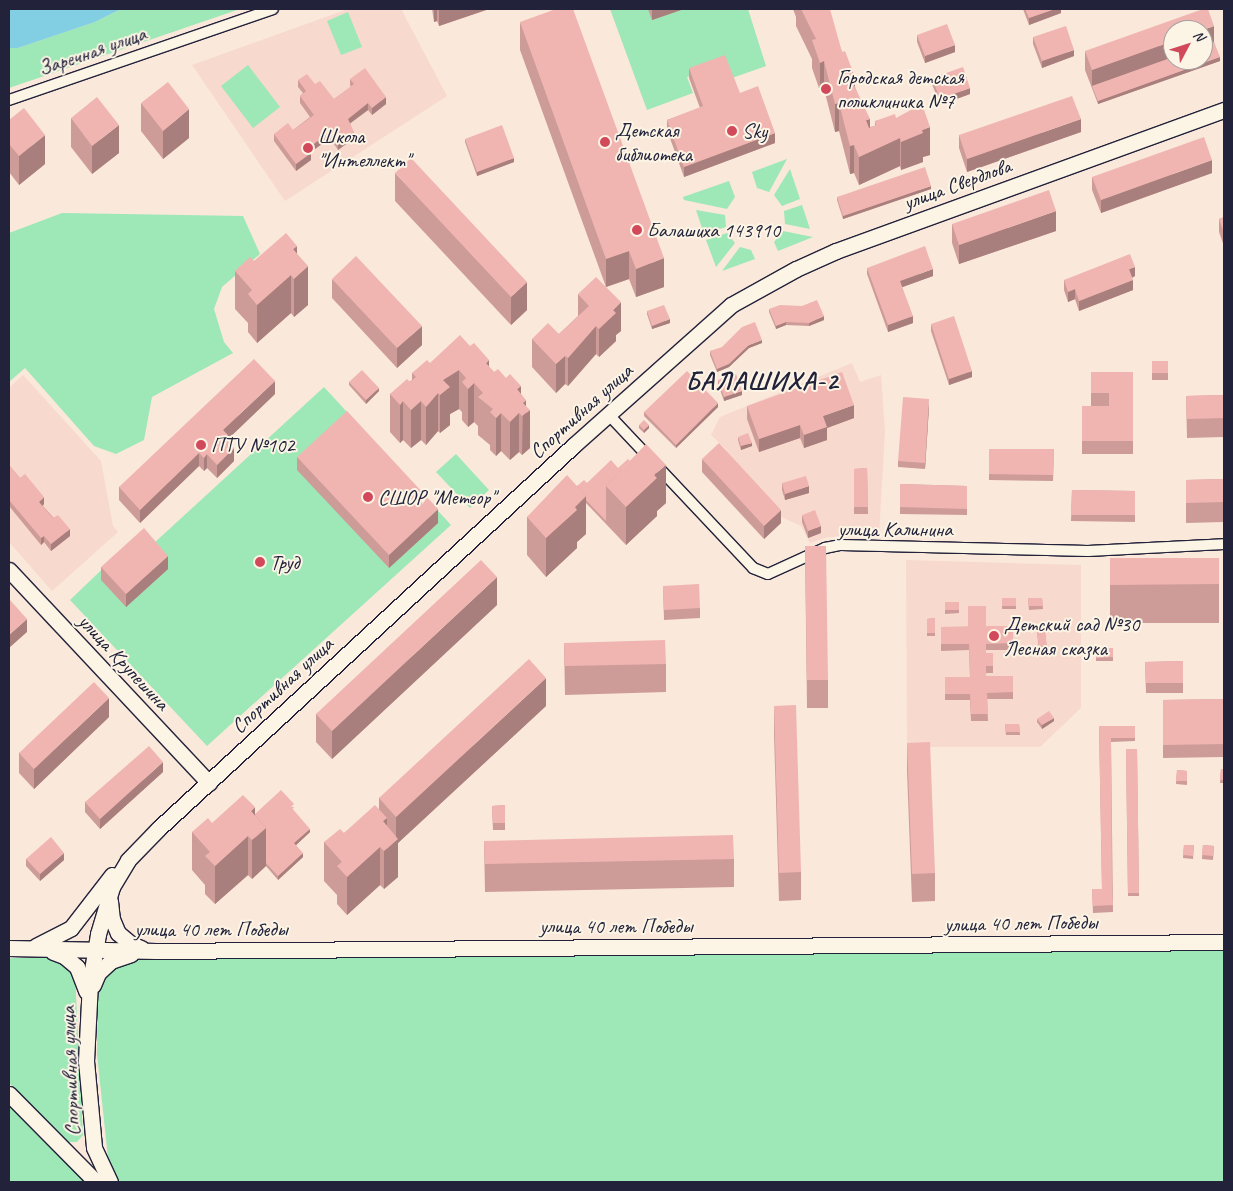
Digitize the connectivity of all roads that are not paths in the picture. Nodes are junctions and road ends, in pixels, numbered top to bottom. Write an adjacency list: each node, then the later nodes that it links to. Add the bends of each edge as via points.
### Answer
1 (273, 9): 2 (street, Заречная улица)
2 (9, 100)
3 (1224, 110): 4 (street, улица Свердлова, via 836,251 750,293)
4 (714, 318): 5 (street, Спортивная улица)
5 (608, 414): 6 (street, улица Калинина, via 753,568 768,574 825,548 841,545 1088,551); 8 (street, Спортивная улица)
6 (1224, 544)
7 (9, 570): 8 (street, улица Крупешина)
8 (208, 782): 9 (street, Спортивная улица)
9 (128, 860): 10 (street, Спортивная улица); 12 (street, via 105,883 71,928 47,942)
10 (112, 887): 13 (street, Спортивная улица); 14 (street, via 110,912 118,933 131,944)
11 (1224, 942): 14 (street, улица 40 лет Победы)
12 (15, 948): 13 (street, улица 40 лет Победы); 15 (street, via 57,953 70,960 81,974)
13 (95, 950): 14 (street, улица 40 лет Победы); 15 (street, Спортивная улица)
14 (156, 951): 15 (street, via 111,961 98,973)
15 (88, 998): 17 (street, Спортивная улица, via 86,1061)
16 (9, 1094): 18 (street)
17 (94, 1146): 18 (street, via 80,1158); 20 (street, Спортивная улица)
18 (66, 1152): 19 (street)
19 (96, 1182)
20 (110, 1182)

